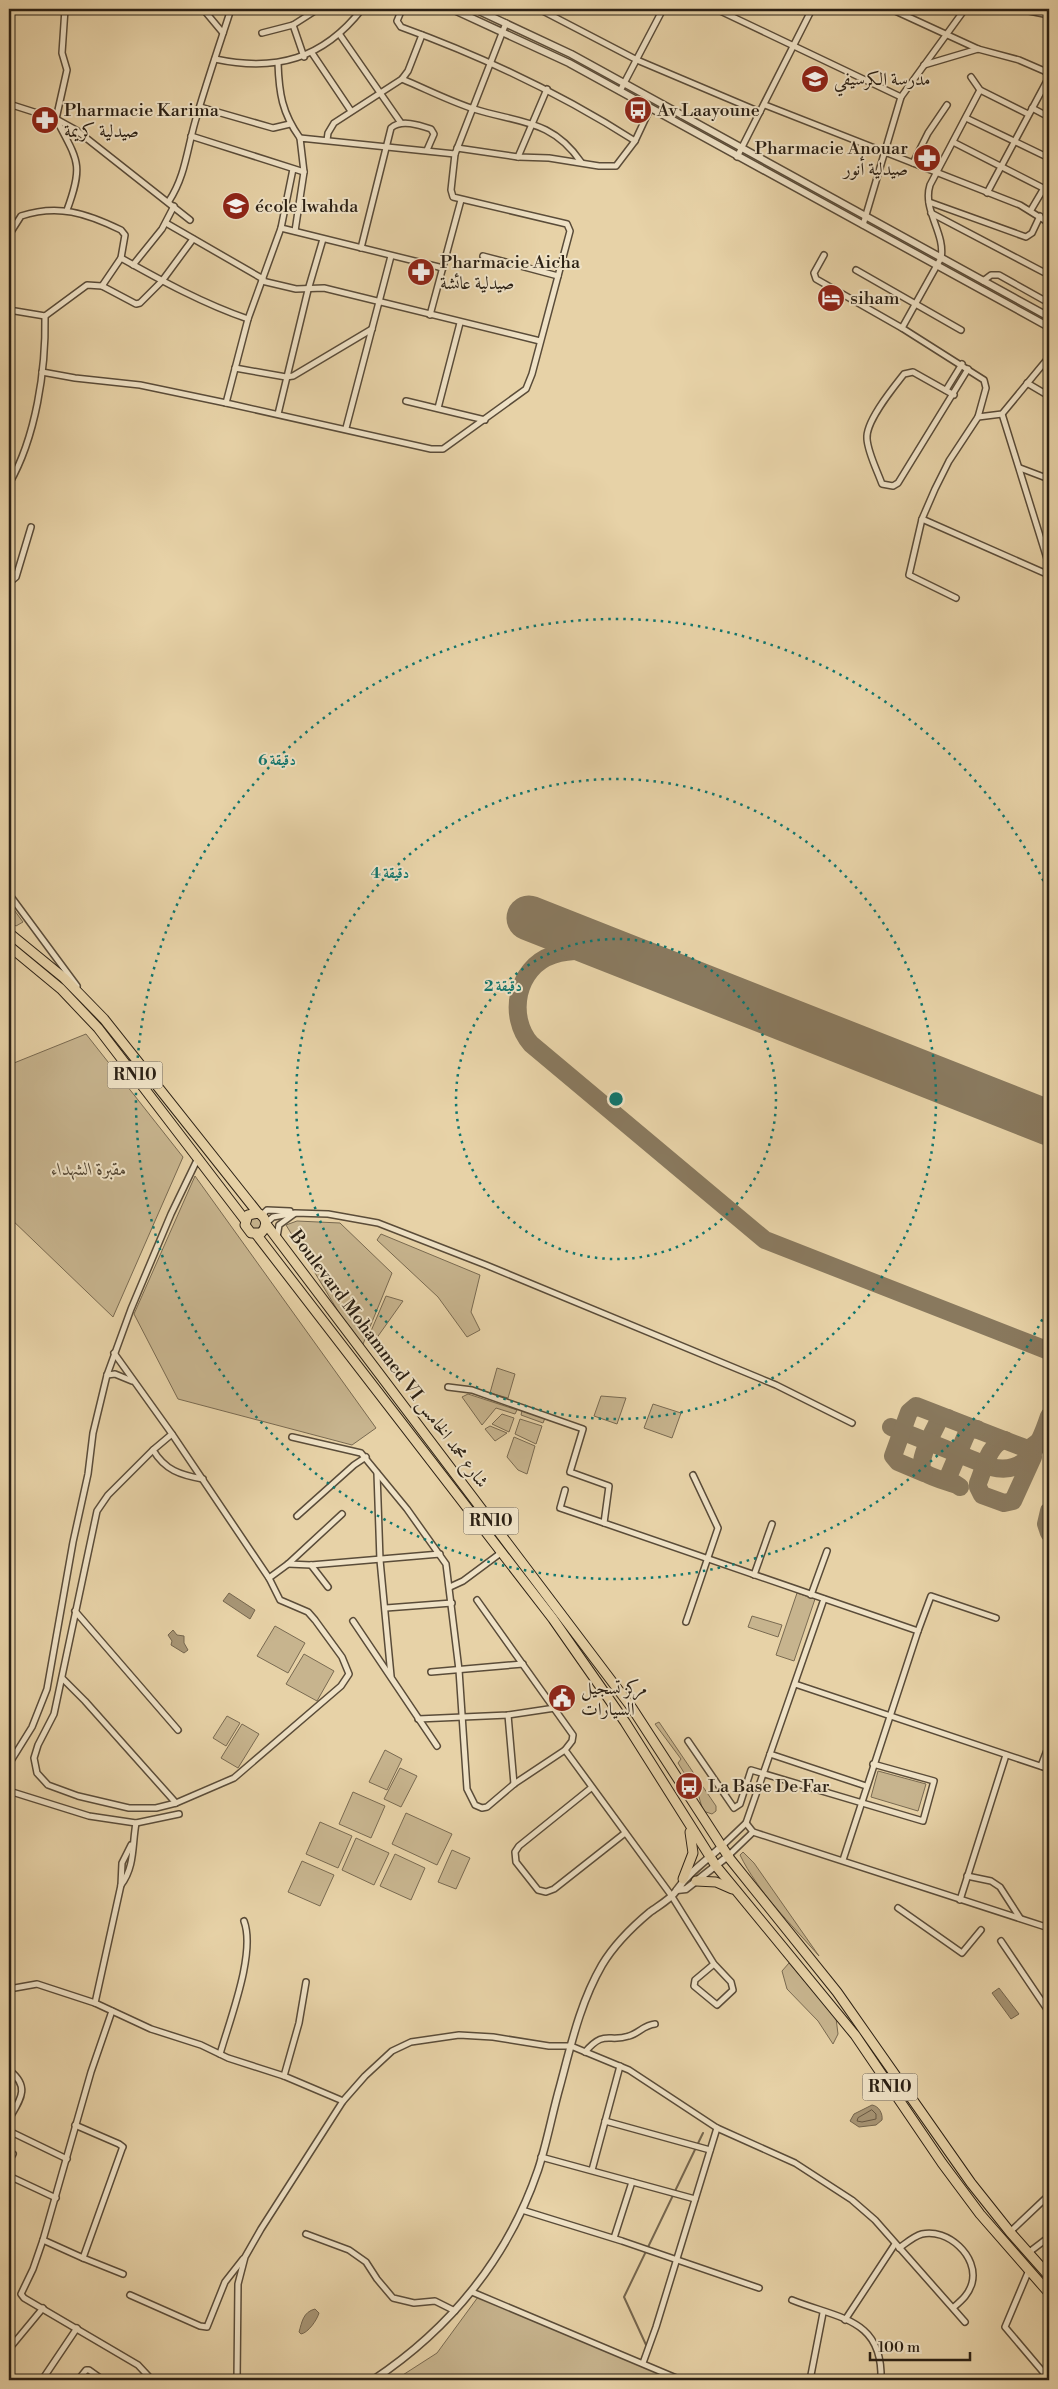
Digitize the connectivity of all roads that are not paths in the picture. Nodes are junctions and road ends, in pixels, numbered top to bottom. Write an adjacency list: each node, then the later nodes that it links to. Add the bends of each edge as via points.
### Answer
1 (65, 9): 57 (street, via 62,53 67,70)
2 (202, 9): 22 (street)
3 (231, 9): 22 (street)
4 (318, 9): 19 (street)
5 (362, 9): 23 (street)
6 (402, 9): 24 (street, via 398,25)
7 (452, 9): 20 (street)
8 (474, 9): 18 (street)
9 (538, 9): 32 (street)
10 (662, 9): 32 (street)
11 (716, 9): 26 (street)
12 (804, 9): 16 (street)
13 (891, 9): 25 (street)
14 (965, 9): 25 (street)
15 (1018, 9): 17 (street)
16 (811, 10): 26 (street)
17 (1044, 14)
18 (506, 23): 20 (street); 39 (street, via 558,47)
19 (293, 25): 21 (street); 29 (street)
20 (503, 31): 33 (street); 42 (street)
21 (262, 33)
22 (223, 34): 31 (street)
23 (340, 35): 28 (street); 43 (street)
24 (422, 35): 33 (street); 38 (street)
25 (945, 35): 27 (street); 35 (street)
26 (794, 47): 44 (street); 46 (street)
27 (978, 50): 35 (street); 36 (street, via 1019,60)
28 (312, 53): 29 (street); 52 (street)
29 (304, 56): 34 (street)
30 (1049, 56): 36 (street)
31 (215, 59): 34 (street, via 254,65); 48 (street)
32 (637, 60): 39 (street); 53 (street)
33 (490, 61): 40 (street); 49 (street)
34 (278, 63): 60 (street, via 283,108)
35 (924, 65): 44 (street)
36 (1048, 74): 50 (street)
37 (970, 77): 41 (street)
38 (402, 79): 43 (street); 49 (street)
39 (624, 84): 42 (street); 69 (street)
40 (548, 89): 58 (street); 64 (street)
41 (980, 90): 54 (street); 56 (street)
42 (620, 92): 51 (street)
43 (379, 93): 52 (street); 59 (street)
44 (901, 97): 71 (street)
45 (9, 104): 57 (street)
46 (765, 105): 53 (street); 71 (street)
47 (947, 105): 77 (street, via 928,132)
48 (200, 107): 60 (street, via 272,128); 61 (street)
49 (472, 108): 58 (street); 68 (street)
50 (1032, 108): 54 (street); 55 (street)
51 (650, 109): 64 (street); 74 (street)
52 (351, 111): 63 (street, via 334,122)
53 (760, 112): 69 (street)
54 (1028, 114): 65 (street)
55 (1049, 117)
56 (966, 118): 65 (street); 66 (street)
57 (56, 120): 85 (street, via 90,139); 88 (street, via 72,148 78,170)
58 (532, 122): 73 (street); 76 (street, via 563,140)
59 (401, 123): 67 (street, via 391,128); 70 (street, via 431,129 434,134)
60 (290, 124): 62 (street)
61 (191, 136): 79 (street); 85 (street, via 183,173)
62 (300, 138): 63 (street); 81 (street)
63 (327, 140): 67 (street)
64 (635, 141): 76 (street, via 616,166)
65 (1014, 141): 75 (street); 78 (street)
66 (953, 142): 78 (street); 80 (street)
67 (386, 147): 70 (street); 102 (street)
68 (457, 148): 72 (street); 73 (street)
69 (742, 149): 74 (street); 92 (street)
70 (427, 150): 72 (street)
71 (885, 152): 77 (street); 92 (street)
72 (455, 154): 84 (street, via 451,190 453,197)
73 (518, 157): 76 (street)
74 (737, 157): 96 (street)
75 (1049, 158)
76 (581, 162)
77 (913, 163): 80 (street)
78 (1002, 166): 82 (street); 83 (street)
79 (293, 169): 81 (street); 97 (street)
80 (935, 171): 83 (street); 86 (street, via 928,190)
81 (304, 172): 98 (street)
82 (1047, 189): 89 (street)
83 (987, 193): 89 (street)
84 (460, 200): 110 (street); 113 (street, via 566,224 570,231)
85 (169, 201): 87 (street)
86 (929, 202): 90 (street); 91 (street, via 1026,237)
87 (174, 206): 93 (street); 94 (street)
88 (67, 210): 99 (street, via 42,210 21,216); 106 (street, via 124,232)
89 (1031, 210): 91 (street)
90 (931, 213): 107 (street, via 942,248); 112 (street)
91 (1040, 216): 95 (street)
92 (865, 218): 96 (street); 107 (street)
93 (190, 220)
94 (166, 223): 100 (street); 108 (street)
95 (1049, 223)
96 (863, 225): 109 (street)
97 (281, 228): 98 (street); 114 (street)
98 (295, 231): 101 (street)
99 (9, 235)
100 (194, 239): 114 (street); 115 (street)
101 (324, 239): 102 (street); 118 (street)
102 (361, 248): 104 (street)
103 (824, 255): 129 (street, via 814,273 816,280)
104 (391, 256): 110 (street); 120 (street)
105 (483, 256): 113 (street)
106 (121, 258): 108 (street); 117 (street)
107 (941, 258): 109 (street); 116 (street)
108 (133, 265): 115 (street)
109 (938, 266): 121 (street); 128 (street)
110 (443, 268): 123 (street)
111 (856, 270): 121 (street)
112 (1049, 275)
113 (558, 276): 132 (street)
114 (262, 280): 118 (street); 126 (street)
115 (162, 281): 117 (street, via 138,304); 126 (street)
116 (983, 281): 119 (street, via 991,275 999,275); 125 (street)
117 (102, 286): 124 (street, via 82,286)
118 (308, 290): 120 (street, via 324,288); 138 (street)
119 (1049, 302)
120 (378, 303): 123 (street); 130 (street)
121 (914, 304): 129 (street); 131 (street)
122 (9, 310): 124 (street)
123 (430, 315): 127 (street)
124 (45, 316): 137 (street)
125 (1049, 317)
126 (248, 319): 135 (street)
127 (460, 323): 132 (street); 145 (street)
128 (1049, 327)
129 (902, 328): 134 (street)
130 (372, 329): 138 (street, via 302,371); 150 (street)
131 (961, 330)
132 (540, 341): 149 (street, via 526,389)
133 (1049, 358): 139 (street)
134 (962, 364): 136 (street); 140 (street)
135 (235, 368): 138 (street); 144 (street)
136 (968, 369): 141 (street); 148 (street, via 981,376 985,384)
137 (42, 372): 144 (street, via 140,385); 153 (street, via 30,436)
138 (286, 377): 146 (street)
139 (1027, 383): 142 (street); 147 (street)
140 (946, 390): 141 (street); 141 (street, via 910,371 898,381 867,432 882,484 893,486 898,483)
141 (954, 395)
142 (1049, 396)
143 (406, 401): 145 (street)
144 (226, 402): 146 (street)
145 (438, 408): 149 (street)
146 (278, 414): 150 (street)
147 (1002, 414): 148 (street); 151 (street)
148 (978, 417): 154 (street, via 949,462)
149 (485, 420): 150 (street, via 443,449 431,449)
150 (346, 428)
151 (1020, 468): 152 (street); 156 (street)
152 (1049, 479)
153 (9, 484)
154 (922, 519): 157 (street); 159 (street, via 910,575)
155 (31, 527): 158 (street, via 16,577)
156 (1049, 565)
157 (1049, 575)
158 (9, 583)
159 (956, 598)
160 (9, 894): 163 (street)
161 (9, 933): 163 (main road, Boulevard Mohammed VI شارع محمد الخامس / RN10)
162 (9, 946): 164 (main road, RN10, via 61,989 98,1028)
163 (87, 1000): 166 (main road, Boulevard Mohammed VI شارع محمد الخامس / RN10)
164 (198, 1158): 167 (main road, RN10); 170 (street, via 171,1214)
165 (295, 1213): 166 (street); 166 (street, via 267,1210); 169 (street, via 279,1226); 174 (street, via 328,1214 378,1223 776,1385)
166 (263, 1219): 167 (main road, via 248,1215); 168 (main road, via 264,1229); 169 (main road, Boulevard Mohammed VI شارع محمد الخامس / RN10)
167 (245, 1220): 168 (main road, RN10, via 247,1230)
168 (256, 1234): 188 (main road, Boulevard Mohammed VI شارع محمد الخامس / RN10)
169 (277, 1238): 244 (main road, Boulevard Mohammed VI شارع محمد الخامس / RN10, via 632,1708)
170 (114, 1353): 171 (street); 172 (street)
171 (107, 1375): 172 (street, via 116,1374); 226 (street, via 47,1689 32,1727)
172 (134, 1381): 175 (street)
173 (448, 1387): 185 (street, via 472,1390 583,1429 570,1472 609,1486)
174 (852, 1424)
175 (172, 1434): 177 (street); 181 (street)
176 (292, 1437): 178 (street, via 356,1451)
177 (153, 1450): 181 (street, via 165,1467); 203 (street, via 108,1494 97,1510)
178 (366, 1457): 179 (street); 184 (street)
179 (377, 1473): 189 (street); 190 (street)
180 (693, 1475): 191 (street, via 718,1528)
181 (203, 1478): 195 (street)
182 (565, 1490): 185 (street, via 560,1508)
183 (342, 1514): 192 (street)
184 (297, 1516)
185 (604, 1523): 191 (street)
186 (772, 1524): 194 (street)
187 (827, 1551): 198 (street)
188 (502, 1552): 197 (street); 240 (main road, Boulevard Mohammed VI شارع محمد الخامس / RN10, via 625,1722)
189 (440, 1554): 190 (street); 197 (street, via 446,1564)
190 (380, 1560): 193 (street); 202 (street)
191 (709, 1560): 194 (street); 206 (street)
192 (288, 1564): 193 (street); 195 (street)
193 (311, 1564): 196 (street)
194 (754, 1575): 198 (street)
195 (269, 1578): 235 (street, via 280,1600 308,1612 315,1620 345,1663 349,1674 347,1680 234,1778)
196 (328, 1587)
197 (450, 1587): 201 (street)
198 (811, 1595): 199 (street)
199 (824, 1599): 207 (street); 213 (street)
200 (477, 1600): 208 (street)
201 (452, 1603): 202 (street); 209 (street)
202 (386, 1608): 211 (street)
203 (75, 1611): 212 (street); 219 (street)
204 (996, 1618): 207 (street, via 932,1596)
205 (354, 1621): 211 (street)
206 (686, 1622)
207 (918, 1631): 216 (street)
208 (523, 1664): 209 (street); 214 (street)
209 (459, 1670): 210 (street); 217 (street)
210 (431, 1672)
211 (391, 1676): 218 (street)
212 (63, 1679): 235 (street); 235 (street, via 54,1714 34,1758 37,1773 48,1785 129,1808 156,1808)
213 (795, 1684): 216 (street); 224 (street)
214 (555, 1708): 215 (street); 223 (street, via 573,1735)
215 (508, 1715): 217 (street); 231 (street)
216 (889, 1715): 225 (street); 227 (street)
217 (462, 1718): 218 (street); 231 (street, via 467,1789 475,1805 487,1807)
218 (418, 1719): 222 (street)
219 (178, 1730)
220 (688, 1741): 230 (street, via 734,1808 740,1804 751,1770)
221 (1049, 1745): 228 (street)
222 (437, 1746)
223 (565, 1750): 231 (street); 233 (street)
224 (770, 1754): 230 (street); 232 (street)
225 (1006, 1754): 228 (street); 249 (street)
226 (9, 1764)
227 (873, 1764): 232 (street); 236 (street, via 934,1781 922,1821)
228 (1041, 1766): 229 (street)
229 (1049, 1769)
230 (763, 1772): 236 (street); 238 (street)
231 (514, 1784)
232 (866, 1786): 236 (street)
233 (591, 1788): 242 (street); 242 (street, via 519,1846 514,1858 522,1869 538,1890 546,1892)
234 (9, 1791): 239 (street, via 89,1816)
235 (176, 1803)
236 (861, 1803): 247 (street)
237 (179, 1814): 239 (street)
238 (746, 1823): 241 (street); 244 (street)
239 (136, 1824): 243 (street)
240 (690, 1827): 246 (main road, Boulevard Mohammed VI شارع محمد الخامس / RN10); 250 (main road, via 693,1853)
241 (753, 1832): 245 (street); 247 (street)
242 (625, 1833): 254 (street)
243 (131, 1845): 252 (street, via 122,1863); 252 (street, via 131,1864)
244 (722, 1846): 245 (main road, Boulevard Mohammed VI شارع محمد الخامس / RN10); 246 (street)
245 (728, 1856): 248 (street); 292 (main road, RN10, via 836,1992)
246 (709, 1857): 248 (main road, Boulevard Mohammed VI شارع محمد الخامس / RN10); 250 (street)
247 (843, 1860): 255 (street)
248 (716, 1866): 251 (street); 253 (main road, RN10)
249 (967, 1876): 255 (street); 257 (street, via 991,1881 1000,1887)
250 (683, 1880): 254 (street)
251 (696, 1881): 253 (main road, via 716,1882); 254 (street)
252 (121, 1885): 265 (street)
253 (734, 1891): 294 (main road, RN10, via 855,2035)
254 (674, 1892): 262 (street); 269 (street, via 626,1935 603,1964 586,1996)
255 (960, 1900): 257 (street)
256 (898, 1908): 260 (street, via 962,1953)
257 (1020, 1918): 259 (street)
258 (244, 1921): 271 (street, via 248,1942 244,1970)
259 (1049, 1928)
260 (981, 1930)
261 (1001, 1941): 267 (street)
262 (714, 1964): 262 (street, via 733,1986 717,2005 694,1986)
263 (306, 1982): 274 (street)
264 (9, 1989): 265 (street, via 37,1984)
265 (95, 2003): 266 (street)
266 (112, 2011): 271 (street); 278 (street)
267 (1049, 2012)
268 (655, 2024): 270 (street, via 629,2036 604,2037 594,2041)
269 (571, 2046): 270 (street); 275 (street, via 459,2035 411,2042 392,2051 364,2076); 283 (street)
270 (585, 2052): 272 (street)
271 (220, 2054): 274 (street)
272 (620, 2066): 277 (street); 279 (street, via 647,2080)
273 (9, 2070): 276 (street, via 18,2078 22,2088)
274 (284, 2076): 275 (street)
275 (344, 2101): 302 (street)
276 (9, 2119)
277 (605, 2121): 281 (street); 286 (street)
278 (75, 2125): 284 (street); 303 (street, via 123,2146)
279 (717, 2128): 281 (street); 300 (street, via 795,2163 852,2200)
280 (9, 2132): 284 (street)
281 (710, 2150): 291 (street)
282 (13, 2154): 285 (street)
283 (541, 2157): 286 (street); 293 (street)
284 (68, 2159): 290 (street)
285 (9, 2161)
286 (592, 2170): 288 (street)
287 (9, 2176): 290 (street)
288 (632, 2182): 291 (street); 298 (street)
289 (1049, 2195): 295 (street)
290 (56, 2198): 299 (street)
291 (695, 2199): 304 (street)
292 (989, 2207): 294 (main road); 295 (main road, RN10)
293 (522, 2210): 298 (street); 309 (street, via 502,2250)
294 (980, 2214): 305 (main road, RN10)
295 (1010, 2232): 301 (main road, RN10)
296 (306, 2234): 315 (street, via 349,2250 366,2262 394,2298 414,2303 436,2301)
297 (1049, 2237): 301 (street)
298 (614, 2238): 304 (street)
299 (43, 2240): 303 (street); 313 (street, via 21,2294)
300 (897, 2246): 314 (street); 314 (street, via 919,2234 930,2233 954,2241 966,2254 973,2270 973,2282 967,2296); 317 (street)
301 (1028, 2253): 307 (main road, RN10)
302 (245, 2256): 311 (street, via 225,2282 207,2327); 327 (street, via 238,2284)
303 (84, 2258): 306 (street)
304 (676, 2259): 308 (street); 321 (street)
305 (1029, 2270): 310 (main road, RN10); 322 (street, via 1005,2327)
306 (123, 2274)
307 (1049, 2276)
308 (759, 2288)
309 (472, 2292): 315 (street); 321 (street)
310 (1049, 2293)
311 (130, 2295)
312 (792, 2300): 316 (street)
313 (43, 2308): 319 (street); 320 (street)
314 (954, 2308): 318 (street)
315 (455, 2311): 328 (street, via 434,2332)
316 (823, 2313): 317 (street); 330 (street)
317 (845, 2320): 331 (street, via 865,2329 874,2340)
318 (965, 2322)
319 (77, 2328): 323 (street); 326 (street, via 138,2365)
320 (9, 2349)
321 (643, 2363): 329 (street)
322 (1049, 2379)
323 (42, 2380)
324 (78, 2380): 325 (street, via 86,2370)
325 (103, 2380)
326 (152, 2380)
327 (238, 2380)
328 (373, 2380)
329 (681, 2380)
330 (810, 2380)
331 (881, 2380)

